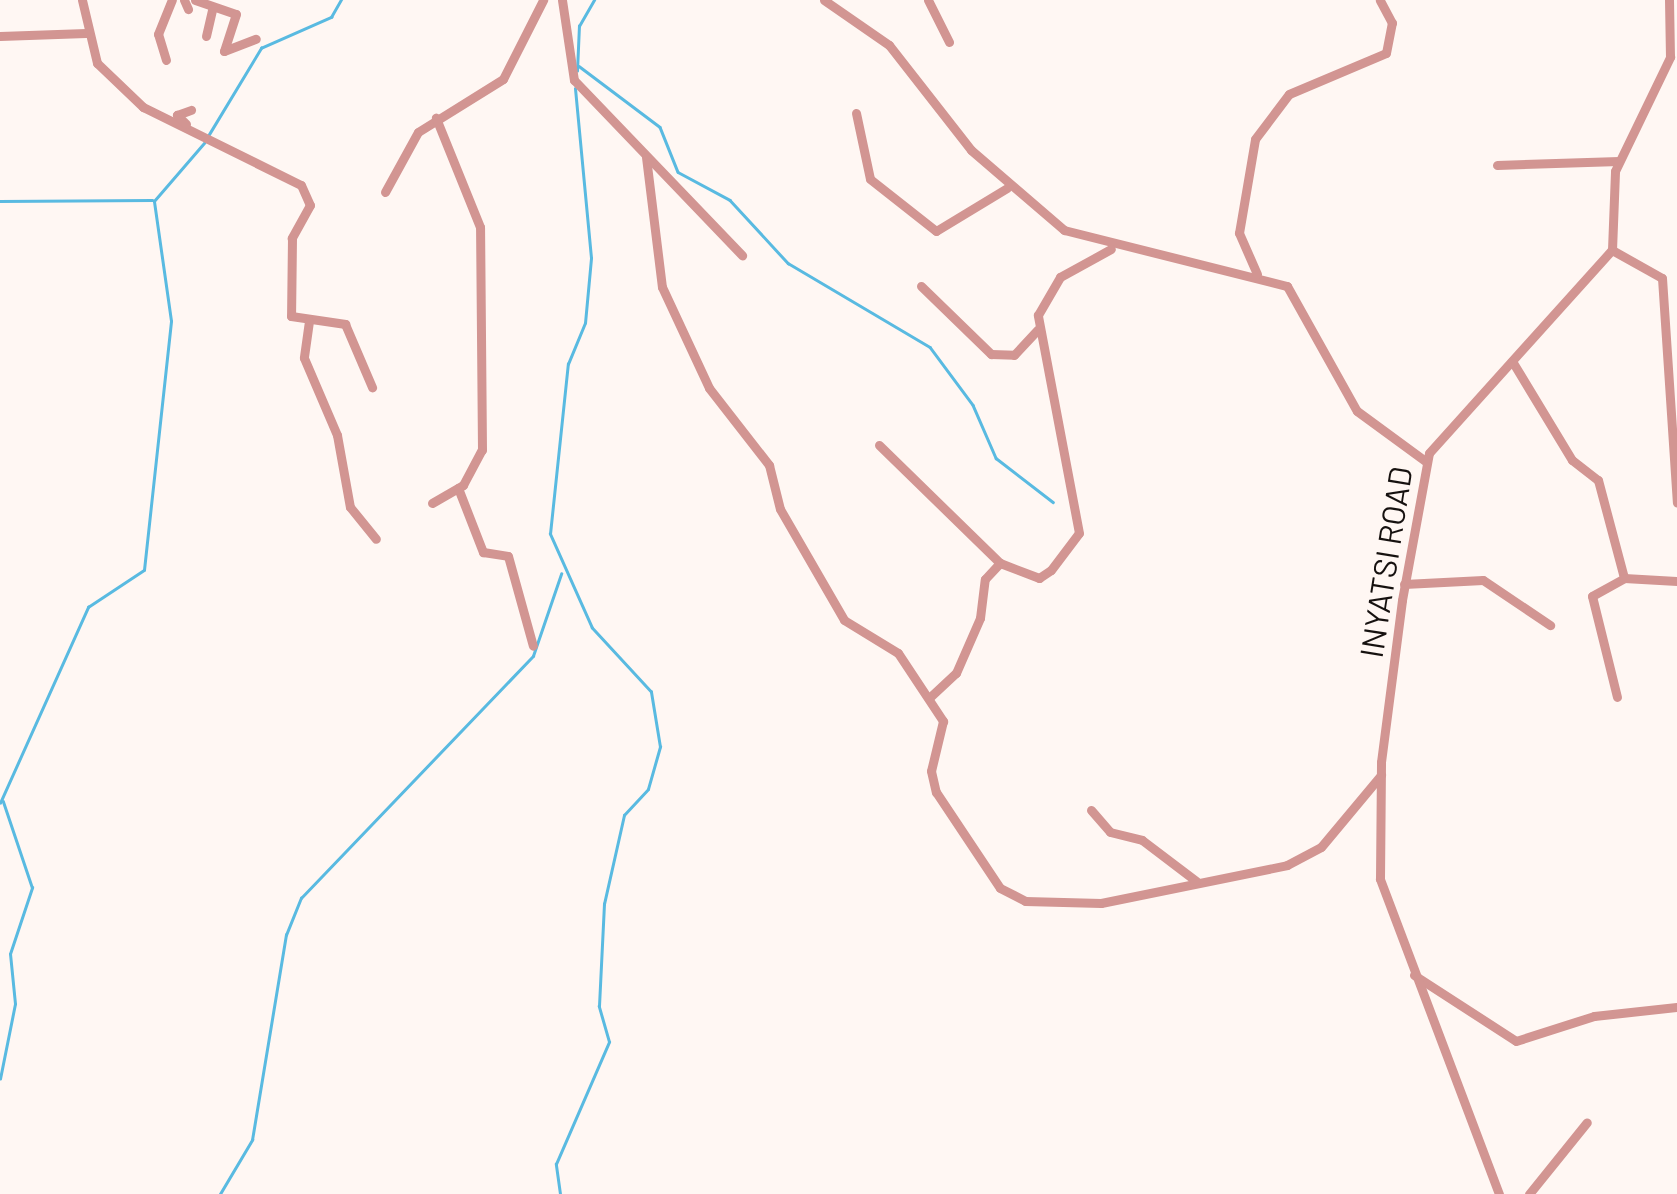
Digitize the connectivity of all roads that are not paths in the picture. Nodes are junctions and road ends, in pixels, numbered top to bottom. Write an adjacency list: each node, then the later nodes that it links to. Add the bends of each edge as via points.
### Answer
1 (82, 0): 11 (street)
2 (172, 0): 16 (street, via 158,34 171,53)
3 (195, 0): 10 (street)
4 (543, 0): 19 (street, via 503,79)
5 (562, 0): 21 (street, via 561,39 574,80)
6 (824, 0): 24 (street, via 889,45)
7 (928, 0): 15 (street)
8 (1380, 0): 29 (street, via 1392,22 1386,53 1289,94 1255,139 1240,233)
9 (1669, 0): 22 (street, via 1670,57)
10 (212, 9): 13 (street); 14 (street, via 236,14 224,51)
11 (86, 33): 12 (street); 20 (street, via 97,63 143,108)
12 (0, 36)
13 (206, 36)
14 (256, 38)
15 (949, 42)
16 (166, 60)
17 (191, 110): 20 (street, via 177,115)
18 (856, 113): 24 (street, via 870,179 936,231)
19 (436, 118): 25 (street, via 405,146); 37 (street, via 482,248 474,333 482,450)
20 (196, 133): 31 (street, via 266,160 308,194 290,249 290,310)
21 (646, 157): 28 (street, via 691,192); 48 (street, via 662,287 710,388 770,465 780,509 844,620 898,653)
22 (1619, 162): 23 (street); 27 (street)
23 (1497, 165)
24 (1007, 188): 26 (street, via 1080,239)
25 (385, 192)
26 (1113, 247): 29 (street); 32 (street, via 1052,285)
27 (1612, 250): 33 (street, INYATSI ROAD); 38 (street, via 1662,278)
28 (742, 256)
29 (1258, 274): 36 (street, via 1296,295 1357,412)
30 (921, 286): 32 (street, via 990,354 1014,355)
31 (309, 322): 34 (street, via 346,324); 40 (street, via 304,358 336,435 350,506)
32 (1038, 329): 41 (street, via 1079,533 1039,578)
33 (1512, 361): 36 (street, INYATSI ROAD); 42 (street, via 1572,460 1598,480)
34 (372, 387)
35 (879, 445): 41 (street)
36 (1424, 461): 44 (street, INYATSI ROAD)
37 (458, 488): 39 (street); 46 (street, via 483,552 508,556)
38 (1677, 502)
39 (432, 504)
40 (376, 539)
41 (1000, 562): 48 (street, via 985,579 980,618 956,674)
42 (1624, 578): 43 (street); 47 (street, via 1602,587 1589,608)
43 (1677, 581)
44 (1404, 584): 45 (street, via 1483,580); 49 (street, INYATSI ROAD)
45 (1550, 626)
46 (532, 646)
47 (1616, 696)
48 (929, 698): 51 (street, via 944,721 931,771 936,792 1010,896 1101,903)
49 (1381, 775): 51 (street, via 1307,858); 52 (street, INYATSI ROAD, via 1380,878)
50 (1090, 810): 51 (street, via 1110,832 1142,840)
51 (1198, 882)
52 (1414, 976): 53 (street, via 1516,1041 1580,1019); 55 (street, INYATSI ROAD)
53 (1677, 1007)
54 (1587, 1122): 56 (street)
55 (1499, 1194)
56 (1530, 1194)

